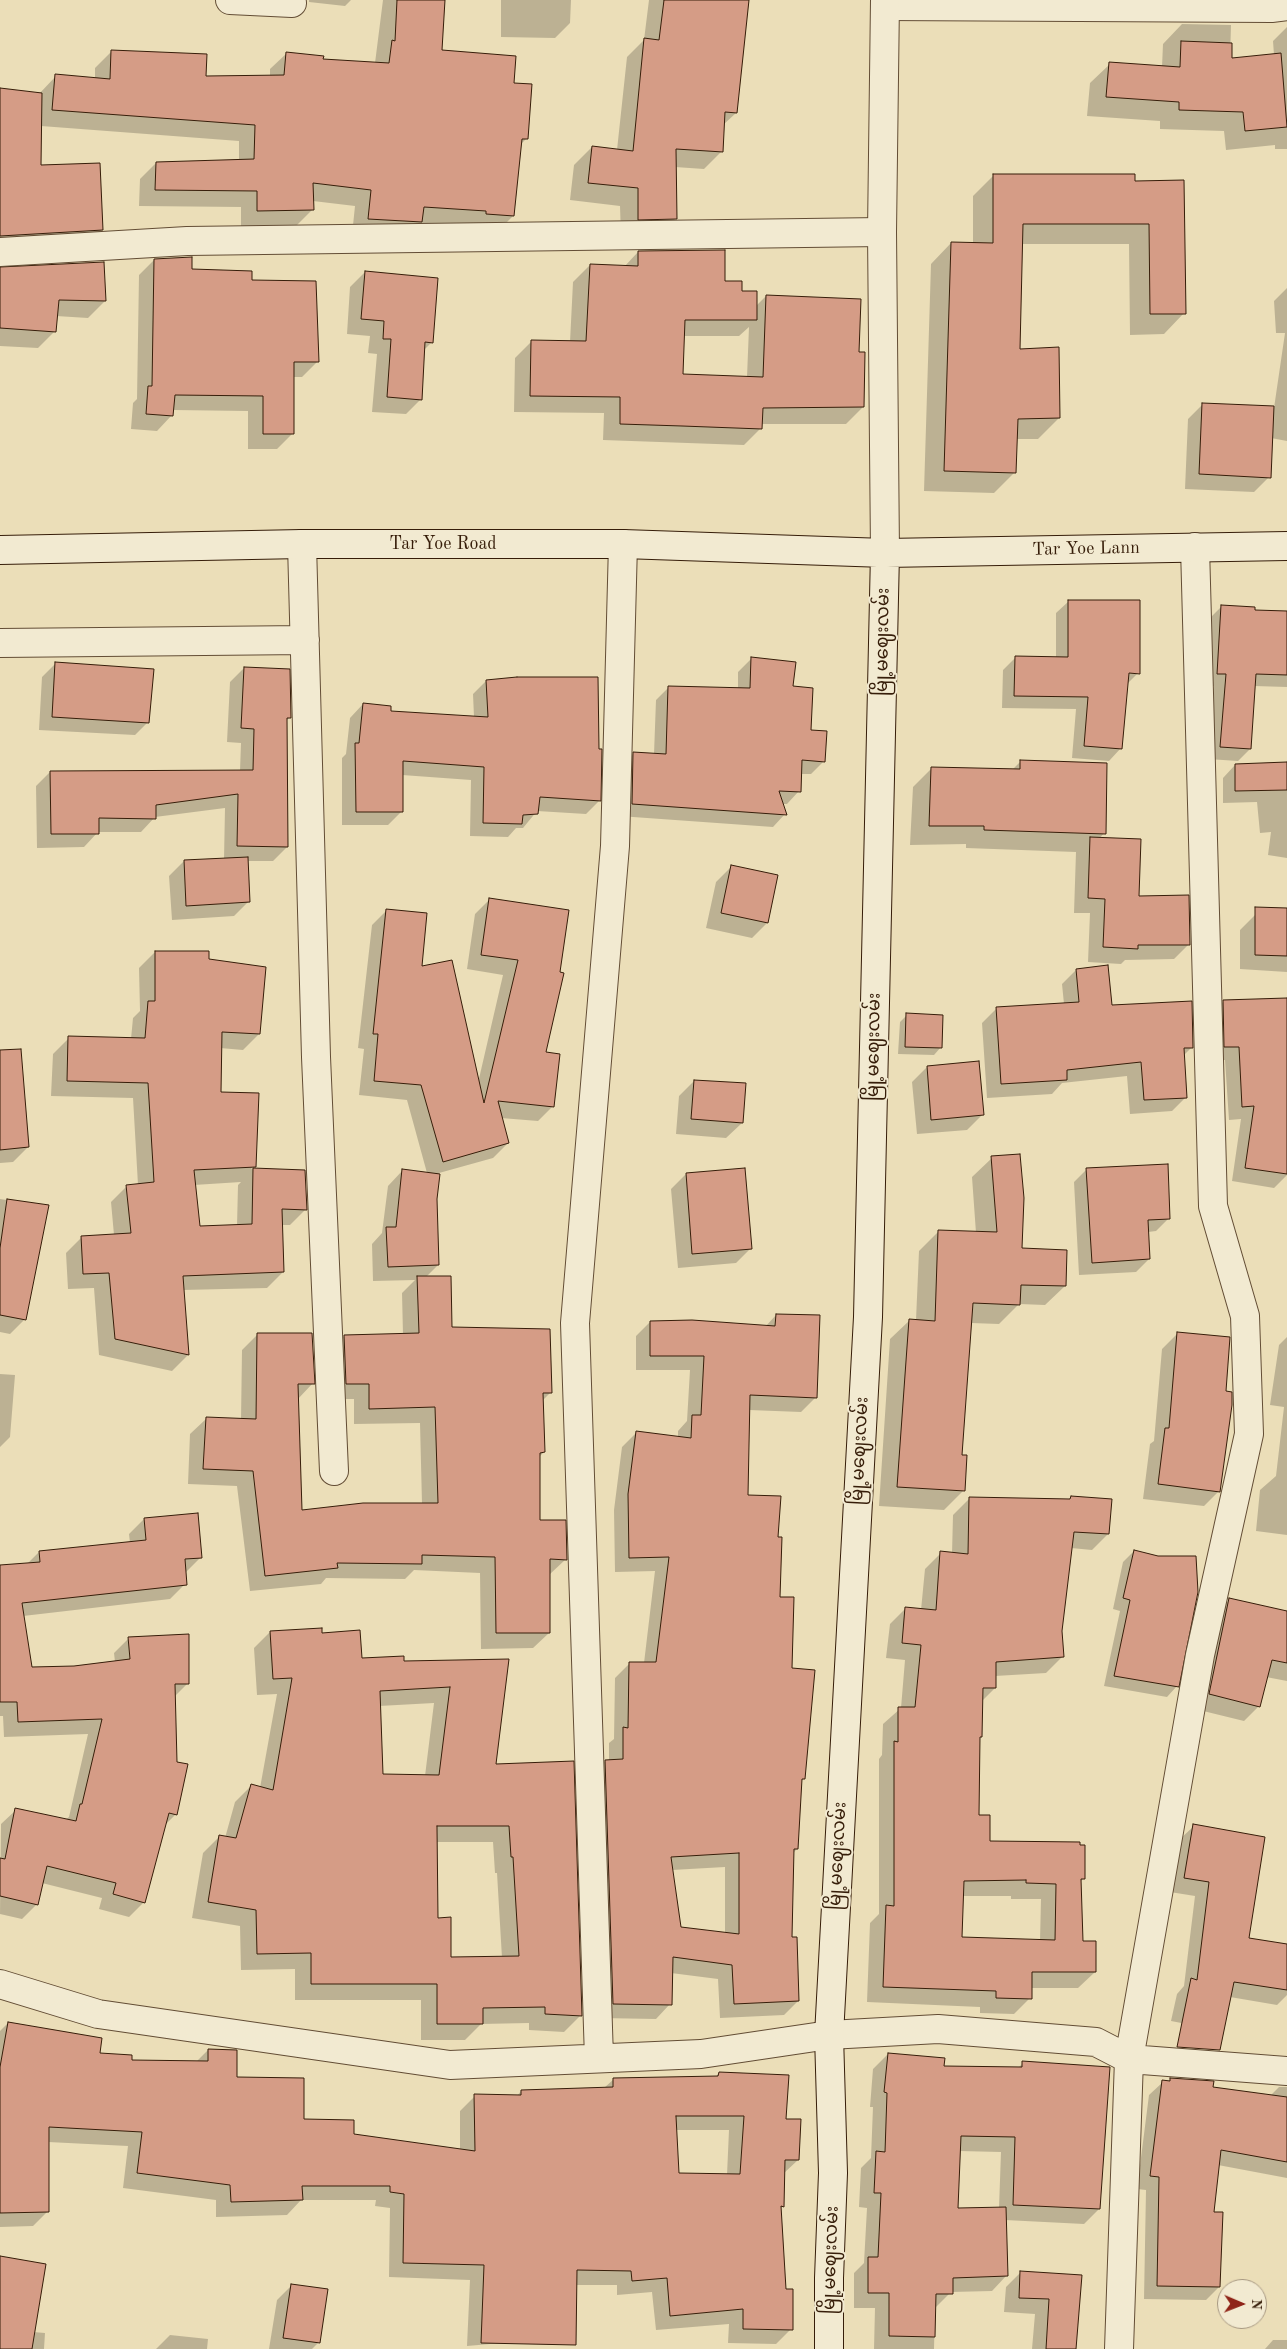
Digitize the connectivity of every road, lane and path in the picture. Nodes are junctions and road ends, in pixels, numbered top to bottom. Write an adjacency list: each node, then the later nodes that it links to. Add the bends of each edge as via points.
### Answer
1 (230, 0): 2 (street)
2 (292, 3)
3 (885, 3): 4 (street); 5 (street, မြို့မဈေးလမ်း)
4 (1287, 6)
5 (882, 232): 6 (street, via 197,241); 12 (street, မြို့မဈေးလမ်း)
6 (0, 252)
7 (302, 544): 8 (street, Tar Yoe Road); 11 (street, Tar Yoe Road); 13 (street)
8 (623, 544): 12 (street, Tar Yoe Road); 18 (street, via 615,846 575,1323)
9 (1195, 546): 10 (street, Tar Yoe Lann); 12 (street, Tar Yoe Lann); 19 (street, via 1214,1206 1245,1316 1249,1434 1200,1655)
10 (1287, 546)
11 (0, 550)
12 (885, 553): 17 (street, မြို့မဈေးလမ်း, via 868,1317)
13 (305, 640): 14 (street); 15 (street, via 316,1057)
14 (0, 643)
15 (334, 1471)
16 (0, 1984): 18 (street, via 98,2014 450,2064)
17 (829, 2035): 18 (street, via 701,2054); 19 (street, via 938,2029 1096,2042); 21 (street, မြို့မဈေးလမ်း, via 833,2173)
18 (599, 2058)
19 (1129, 2060): 20 (street); 22 (street)
20 (1287, 2071)
21 (829, 2349)
22 (1119, 2349)

